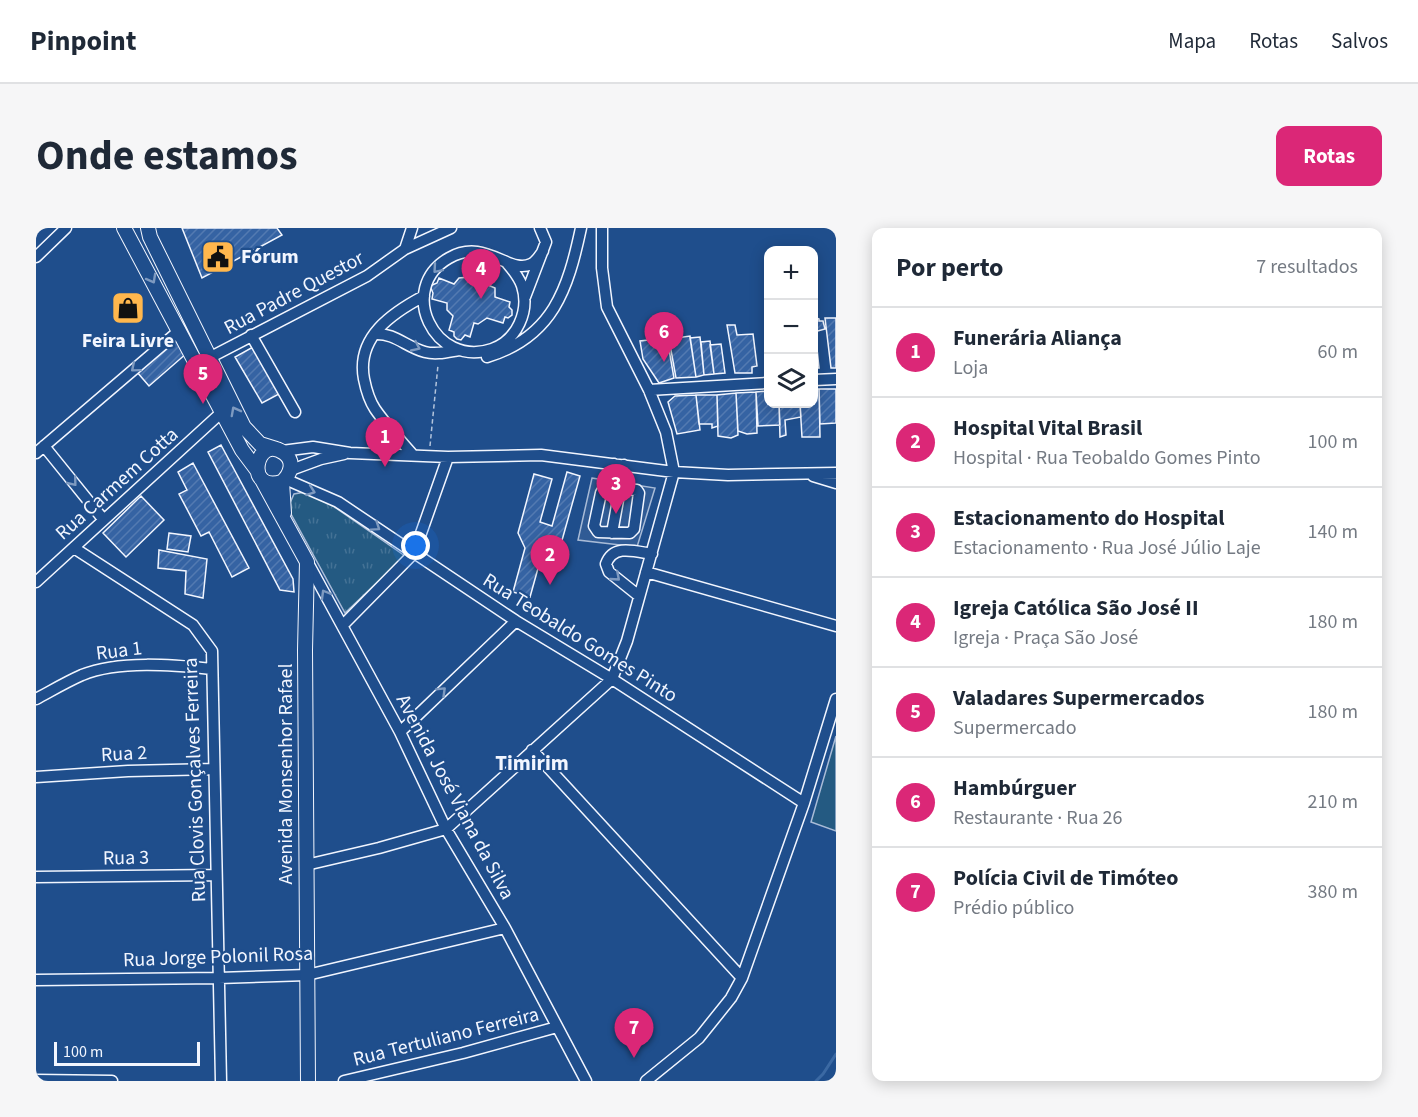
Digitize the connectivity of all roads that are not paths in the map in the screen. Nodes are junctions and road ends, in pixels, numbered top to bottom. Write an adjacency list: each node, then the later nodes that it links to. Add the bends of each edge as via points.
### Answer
1 (66, 228): 11 (street)
2 (124, 228): 15 (main road, Avenida Monsenhor Rafael, one-way to 15)
3 (148, 228): 19 (main road)
4 (412, 228): 9 (street)
5 (451, 228): 9 (street, Rua Padre Questor)
6 (540, 228): 10 (street, via 546,242)
7 (582, 228): 18 (street, via 572,272 560,300 534,332 509,351 485,358)
8 (602, 228): 23 (street, via 607,307)
9 (405, 249): 17 (street, Rua Padre Questor, via 367,276)
10 (543, 251): 12 (street, via 533,264); 14 (street)
11 (36, 257)
12 (507, 263): 13 (street, one-way to 13, via 479,251 463,252 436,267); 14 (street, via 516,273)
13 (424, 296): 16 (street, via 385,321); 18 (street, via 428,323 446,344)
14 (525, 298): 18 (street, via 518,328 507,340 478,352)
15 (180, 330): 24 (main road, Avenida Monsenhor Rafael); 26 (street, one-way to 26)
16 (375, 334): 18 (street, one-way to 18, via 395,336 424,352); 29 (street, via 363,357 366,390 374,407)
17 (251, 335): 19 (street, Rua Padre Questor); 25 (street)
18 (461, 350)
19 (209, 358): 27 (main road, one-way to 19, via 260,444 244,427)
20 (836, 378): 21 (street)
21 (818, 380)
22 (764, 383): 23 (street)
23 (649, 390): 32 (street, via 666,432)
24 (222, 412): 35 (main road, Avenida Monsenhor Rafael); 39 (street, Rua Carmem Cotta)
25 (295, 412)
26 (40, 449): 39 (street, one-way to 39)
27 (279, 450): 28 (street, via 313,447); 35 (main road, via 261,455); 36 (main road, via 290,459)
28 (350, 453): 29 (street); 36 (street, via 321,459)
29 (413, 455): 30 (street)
30 (448, 457): 31 (street, via 541,455); 43 (street)
31 (619, 465): 32 (street); 38 (street); 41 (street, via 601,493 594,526 598,532)
32 (674, 472): 33 (street); 44 (street)
33 (807, 473): 34 (street); 37 (street)
34 (836, 473)
35 (259, 474): 36 (main road, via 271,483); 40 (main road, Avenida Monsenhor Rafael)
36 (286, 477): 40 (main road); 43 (street, Rua Teobaldo Gomes Pinto, one-way to 43, via 338,502)
37 (836, 483)
38 (620, 489): 41 (street); 41 (street, via 639,493 634,529 630,533)
39 (103, 519): 42 (street, Rua Carmem Cotta)
40 (285, 520): 45 (main road, Avenida Monsenhor Rafael)
41 (612, 533)
42 (74, 548): 47 (street, Rua Carmem Cotta); 52 (street, Rua Clovis Gonçalves Ferreira, via 193,625 212,651)
43 (414, 553): 49 (street, Rua Teobaldo Gomes Pinto); 50 (street)
44 (652, 554): 46 (street); 48 (street, one-way to 48, via 616,551 609,555 606,564 609,572)
45 (307, 562): 50 (street, Avenida José Viana da Silva, one-way to 45); 62 (main road, Avenida Monsenhor Rafael)
46 (646, 572): 48 (street); 51 (street)
47 (36, 582)
48 (639, 596): 53 (street)
49 (516, 621): 53 (street, Rua Teobaldo Gomes Pinto); 56 (street, one-way to 49)
50 (343, 625): 56 (street, Avenida José Viana da Silva)
51 (836, 626)
52 (212, 669): 54 (street, Rua 1, via 126,665 84,674); 58 (street, Rua Clovis Gonçalves Ferreira)
53 (612, 679): 57 (street); 60 (street, Rua Teobaldo Gomes Pinto)
54 (36, 699)
55 (836, 699): 60 (street)
56 (400, 732): 61 (street, Avenida José Viana da Silva)
57 (532, 750): 61 (street); 68 (street)
58 (214, 769): 59 (street, Rua 2); 63 (street, Rua Clovis Gonçalves Ferreira)
59 (36, 777)
60 (804, 803): 68 (street)
61 (446, 829): 62 (street); 65 (street, Avenida José Viana da Silva)
62 (306, 865): 66 (main road, Avenida Monsenhor Rafael)
63 (216, 875): 64 (street, Rua 3); 67 (street, Rua Clovis Gonçalves Ferreira)
64 (36, 878)
65 (505, 927): 66 (street, Rua Jorge Polonil Rosa); 70 (street, Avenida José Viana da Silva)
66 (307, 975): 67 (street, Rua Jorge Polonil Rosa); 74 (main road, Avenida Monsenhor Rafael)
67 (219, 978): 69 (street, Rua Jorge Polonil Rosa); 73 (street, Rua Clovis Gonçalves Ferreira)
68 (742, 978): 77 (street, via 699,1038)
69 (36, 980)
70 (556, 1027): 75 (street, Rua Tertuliano Ferreira); 76 (street, Avenida José Viana da Silva)
71 (36, 1080): 72 (street)
72 (112, 1081)
73 (221, 1081)
74 (308, 1081)
75 (344, 1081)
76 (586, 1081)
77 (646, 1081)

